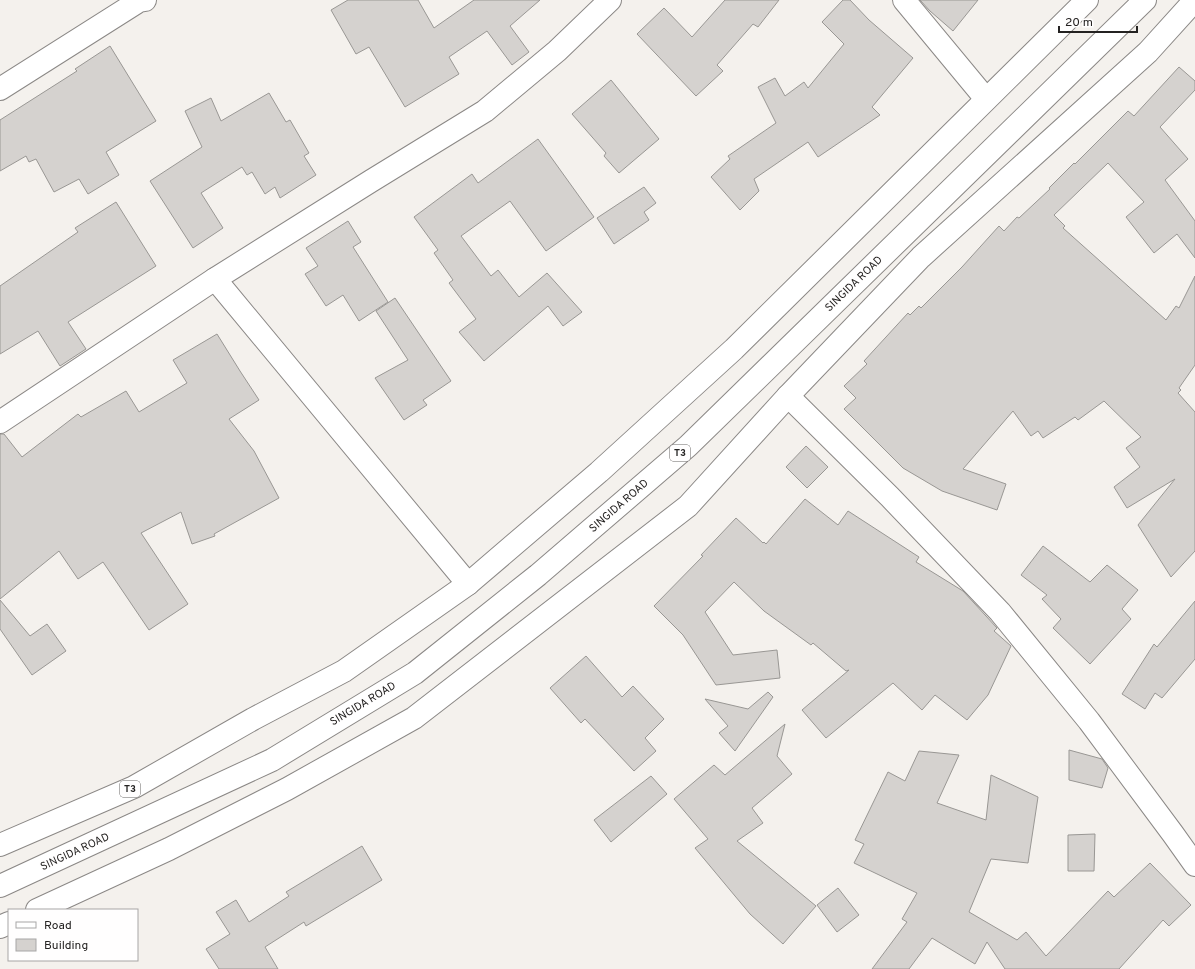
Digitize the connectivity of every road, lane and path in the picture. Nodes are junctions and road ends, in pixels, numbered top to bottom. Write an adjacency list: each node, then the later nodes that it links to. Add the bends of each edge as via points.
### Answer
1 (145, 0): 7 (main road, via 139,1)
2 (610, 0): 9 (main road, via 557,51 485,111)
3 (904, 0): 8 (main road)
4 (1087, 0): 8 (main road, T3)
5 (1145, 0): 15 (main road, SINGIDA ROAD / T3, via 688,446 538,575 415,673 272,760)
6 (1195, 0): 10 (main road, via 1148,52 921,257)
7 (0, 89)
8 (986, 99): 12 (main road, T3, via 734,349 599,472)
9 (216, 279): 11 (main road); 12 (main road)
10 (788, 396): 14 (main road, via 890,497 1000,612 1089,721); 16 (main road, via 688,506 414,718 280,793 169,849)
11 (0, 422)
12 (468, 584): 13 (main road, T3, via 344,671 134,787)
13 (0, 845)
14 (1195, 866)
15 (0, 886)
16 (39, 909)

